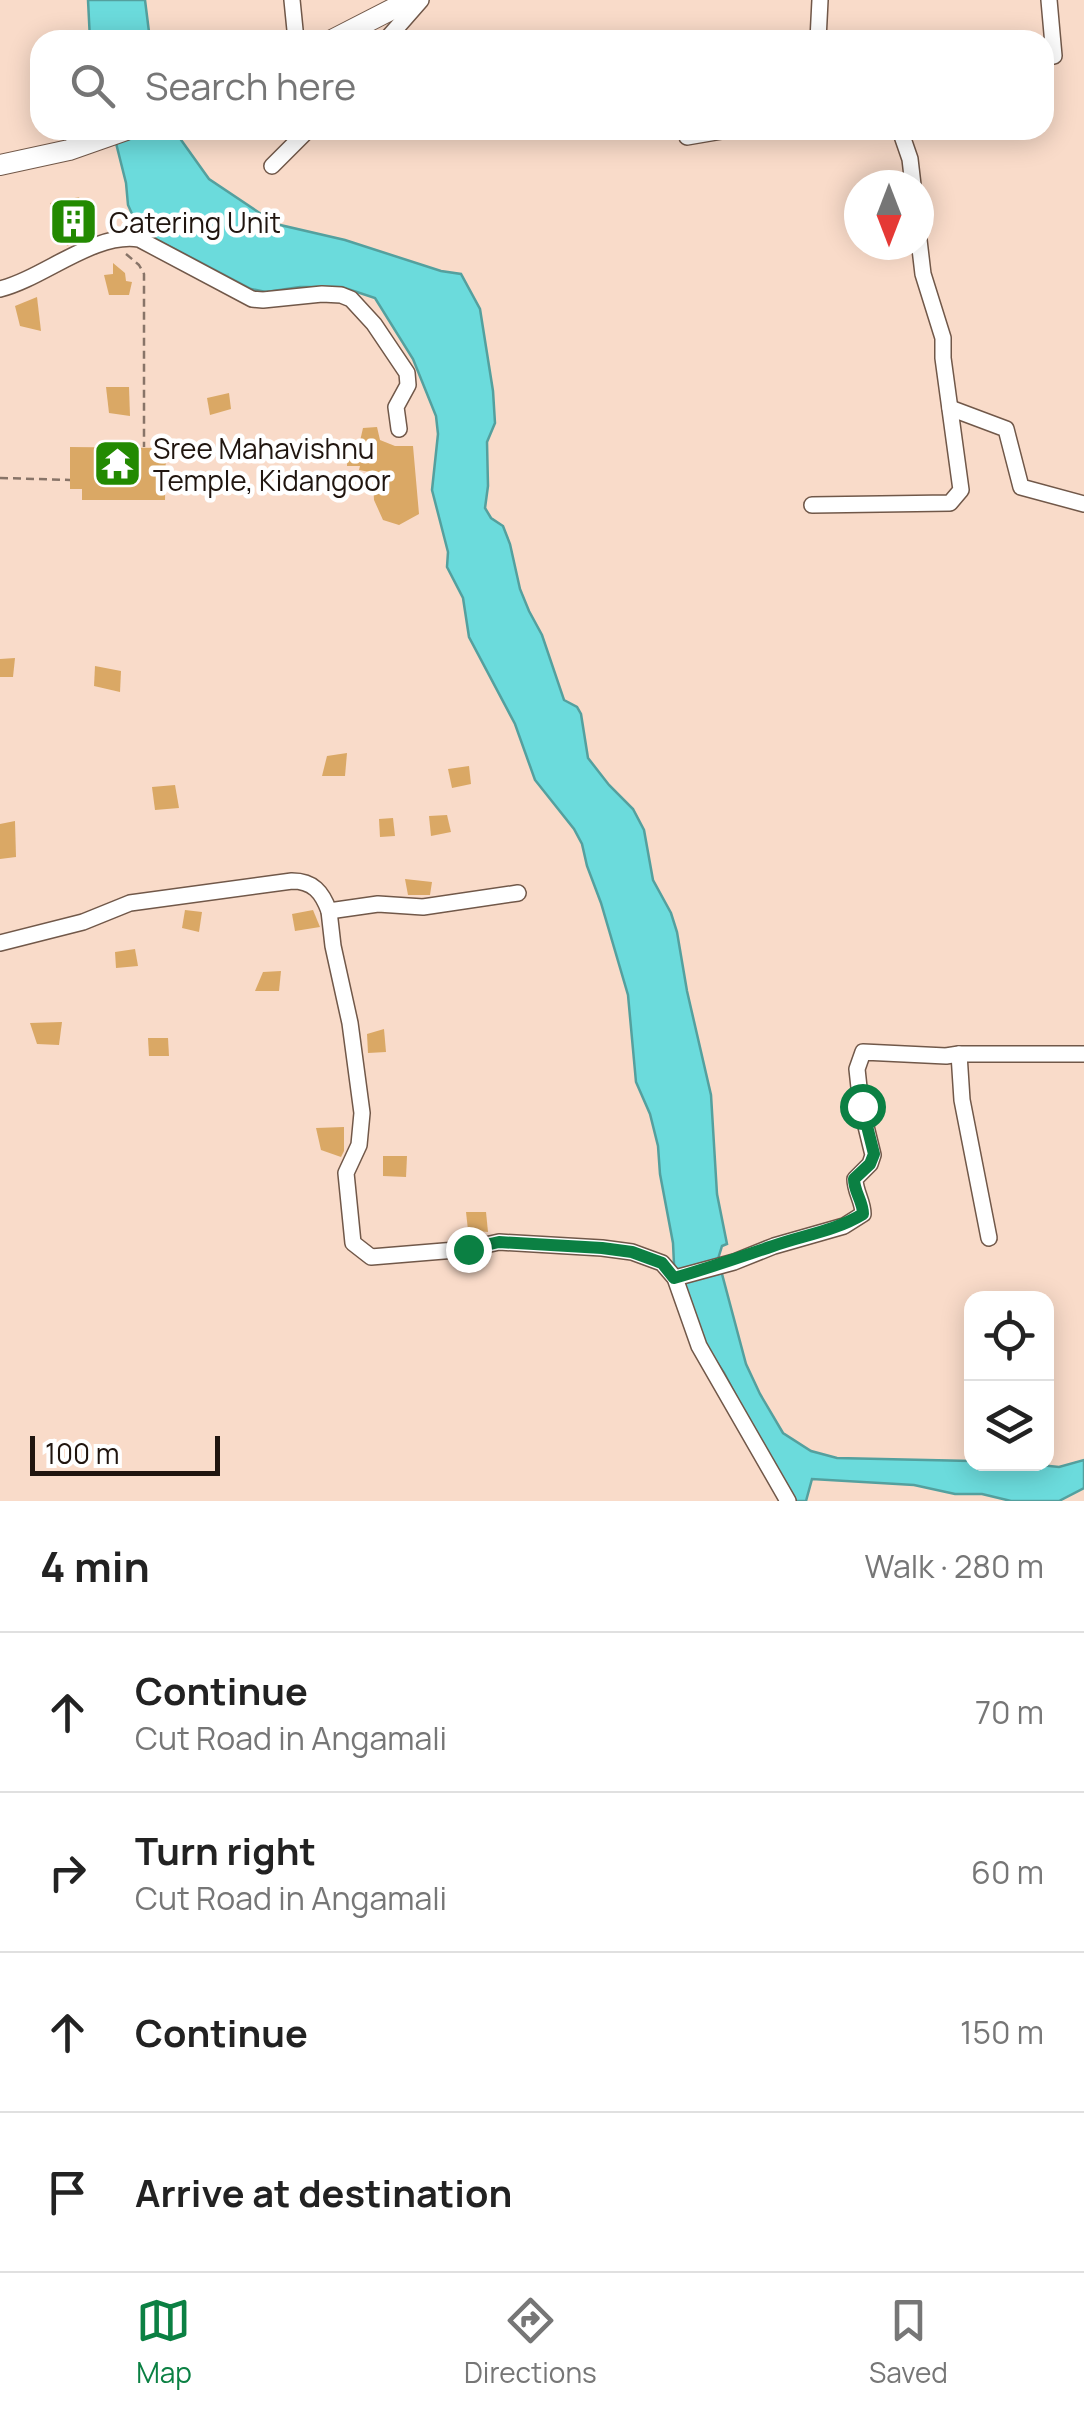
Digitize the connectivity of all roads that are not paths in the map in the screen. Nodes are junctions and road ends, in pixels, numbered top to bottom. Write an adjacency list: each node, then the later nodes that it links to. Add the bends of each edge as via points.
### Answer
1 (292, 0): 6 (street)
2 (410, 0): 7 (main road)
3 (421, 0): 8 (street)
4 (820, 0): 9 (street)
5 (1049, 0): 10 (street)
6 (295, 30)
7 (352, 30)
8 (395, 30)
9 (818, 30)
10 (1052, 30)
11 (96, 140): 14 (main road)
12 (298, 140): 15 (street)
13 (903, 140): 16 (street)
14 (0, 166)
15 (272, 166)
16 (911, 170)
17 (921, 260): 19 (street, via 943,338)
18 (0, 289): 20 (street, via 131,238 252,299 340,295 374,324 407,374 396,407)
19 (950, 408): 21 (street, via 1006,429 1021,487); 22 (street, via 960,490 950,502)
20 (398, 429)
21 (1084, 504)
22 (812, 505)
23 (518, 893): 24 (street)
24 (329, 911): 25 (street, via 312,884 292,880 130,903); 29 (street, via 362,1113 359,1145 346,1173 353,1244 371,1257 499,1242 602,1248 662,1263)
25 (0, 943)
26 (959, 1054): 27 (street); 28 (street); 29 (street, via 863,1052 857,1069 874,1154 854,1179 863,1214 844,1226)
27 (1084, 1054)
28 (988, 1238)
29 (674, 1278): 30 (street, via 699,1346)
30 (788, 1501)

